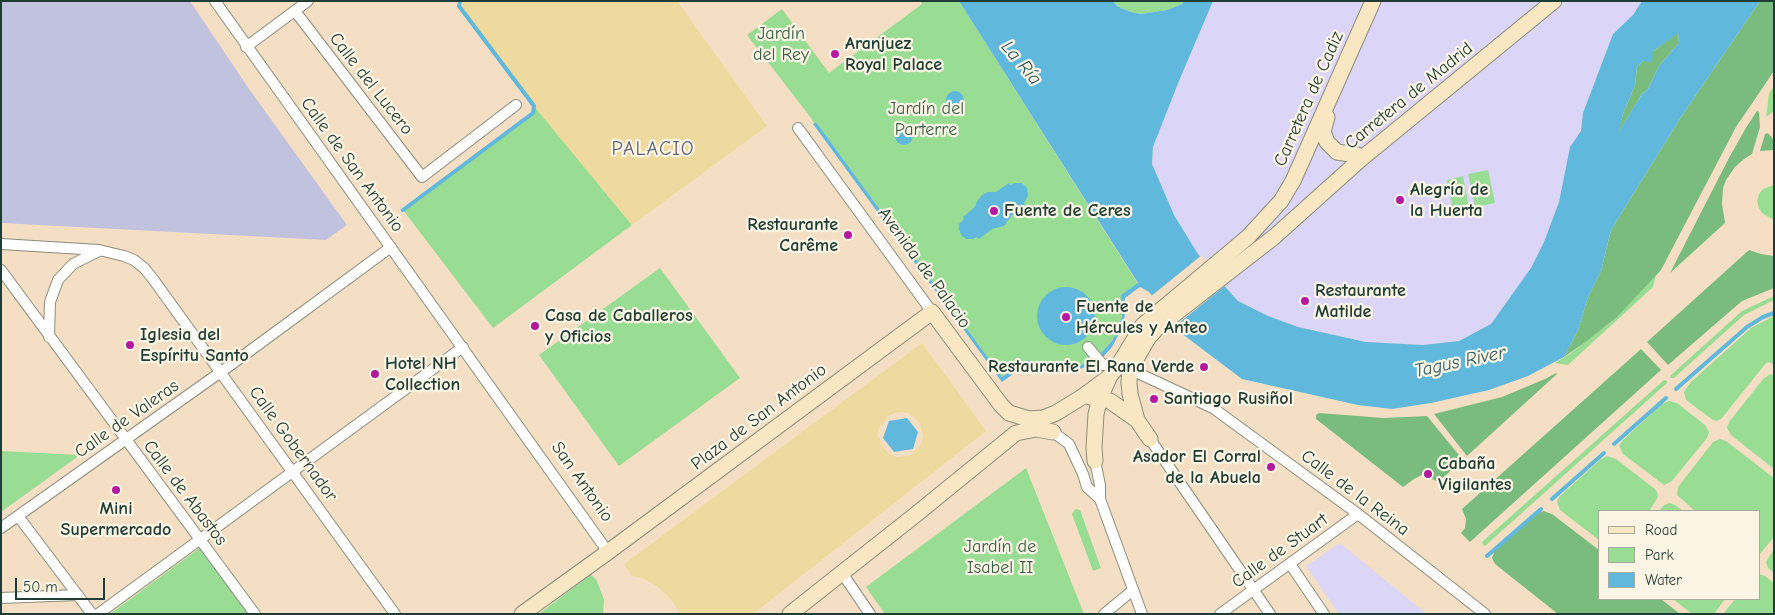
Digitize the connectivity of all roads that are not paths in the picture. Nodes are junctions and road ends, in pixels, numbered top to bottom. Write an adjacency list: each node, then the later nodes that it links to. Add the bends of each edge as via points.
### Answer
1 (215, 1): 6 (street, Calle de San Antonio)
2 (308, 1): 5 (street)
3 (1373, 1): 7 (main road, Carretera de Cadiz)
4 (1554, 1): 10 (main road, Carretera de Madrid)
5 (294, 11): 6 (street); 8 (street, Calle del Lucero, via 422,177)
6 (246, 47): 12 (street, Calle de San Antonio)
7 (1326, 104): 10 (main road, via 1329,111 1323,132 1326,142 1338,152 1357,155); 15 (main road, Carretera de Cadiz, via 1293,181 1275,209)
8 (516, 105)
9 (798, 128): 16 (street, Avenida de Palacio)
10 (1361, 159): 15 (main road, Carretera de Madrid, via 1258,249)
11 (1, 244): 13 (street, Calle Gobernador)
12 (391, 247): 19 (street, Calle de San Antonio); 22 (street, Calle de Valeras)
13 (100, 250): 18 (street, via 73,264 58,280 50,302); 22 (street, Calle Gobernador, via 134,260 144,268)
14 (1, 270): 18 (street, Calle de Abastos)
15 (1216, 272): 17 (main road)
16 (932, 312): 27 (main road, Avenida de Palacio, via 1001,405); 38 (main road, Plaza de San Antonio)
17 (1164, 314): 21 (main road, via 1139,331); 26 (main road, via 1130,370 1130,394)
18 (49, 337): 30 (street, Calle de Abastos)
19 (463, 347): 32 (street); 38 (street, San Antonio)
20 (1088, 347): 21 (street, via 1103,365)
21 (1113, 369): 24 (main road); 25 (main road)
22 (221, 372): 30 (street, Calle de Valeras); 32 (street, Calle Gobernador)
23 (1140, 374): 34 (street, Calle de la Reina, via 1213,408)
24 (1082, 398): 25 (main road); 27 (main road)
25 (1100, 398): 26 (main road, via 1120,407); 31 (main road, via 1094,430)
26 (1136, 420): 29 (main road)
27 (1025, 427): 28 (main road, Avenida de Palacio); 40 (main road)
28 (1053, 432): 33 (street, via 1069,444 1087,487)
29 (1150, 439): 42 (street)
30 (126, 440): 35 (street, Calle de Valeras); 37 (street, Calle de Abastos)
31 (1096, 461): 33 (street)
32 (292, 471): 37 (street); 48 (street, Calle Gobernador)
33 (1101, 502): 41 (street)
34 (1358, 514): 39 (street, Calle de Stuart); 57 (street, Calle de la Reina)
35 (18, 516): 36 (street, Calle de Valeras); 43 (street)
36 (1, 528)
37 (200, 540): 46 (street); 47 (street, Calle de Abastos)
38 (608, 552): 49 (main road)
39 (1290, 564): 42 (street, Calle de Stuart); 56 (street)
40 (842, 573): 50 (main road); 51 (street)
41 (1134, 590): 52 (street); 53 (street)
42 (1253, 590): 54 (street, Calle de Stuart); 55 (street)
43 (78, 595): 44 (street); 45 (street)
44 (1, 598)
45 (92, 614)
46 (98, 614)
47 (255, 614)
48 (395, 614)
49 (522, 614)
50 (790, 614)
51 (870, 614)
52 (1104, 614)
53 (1142, 614)
54 (1220, 614)
55 (1270, 614)
56 (1324, 614)
57 (1485, 614)

